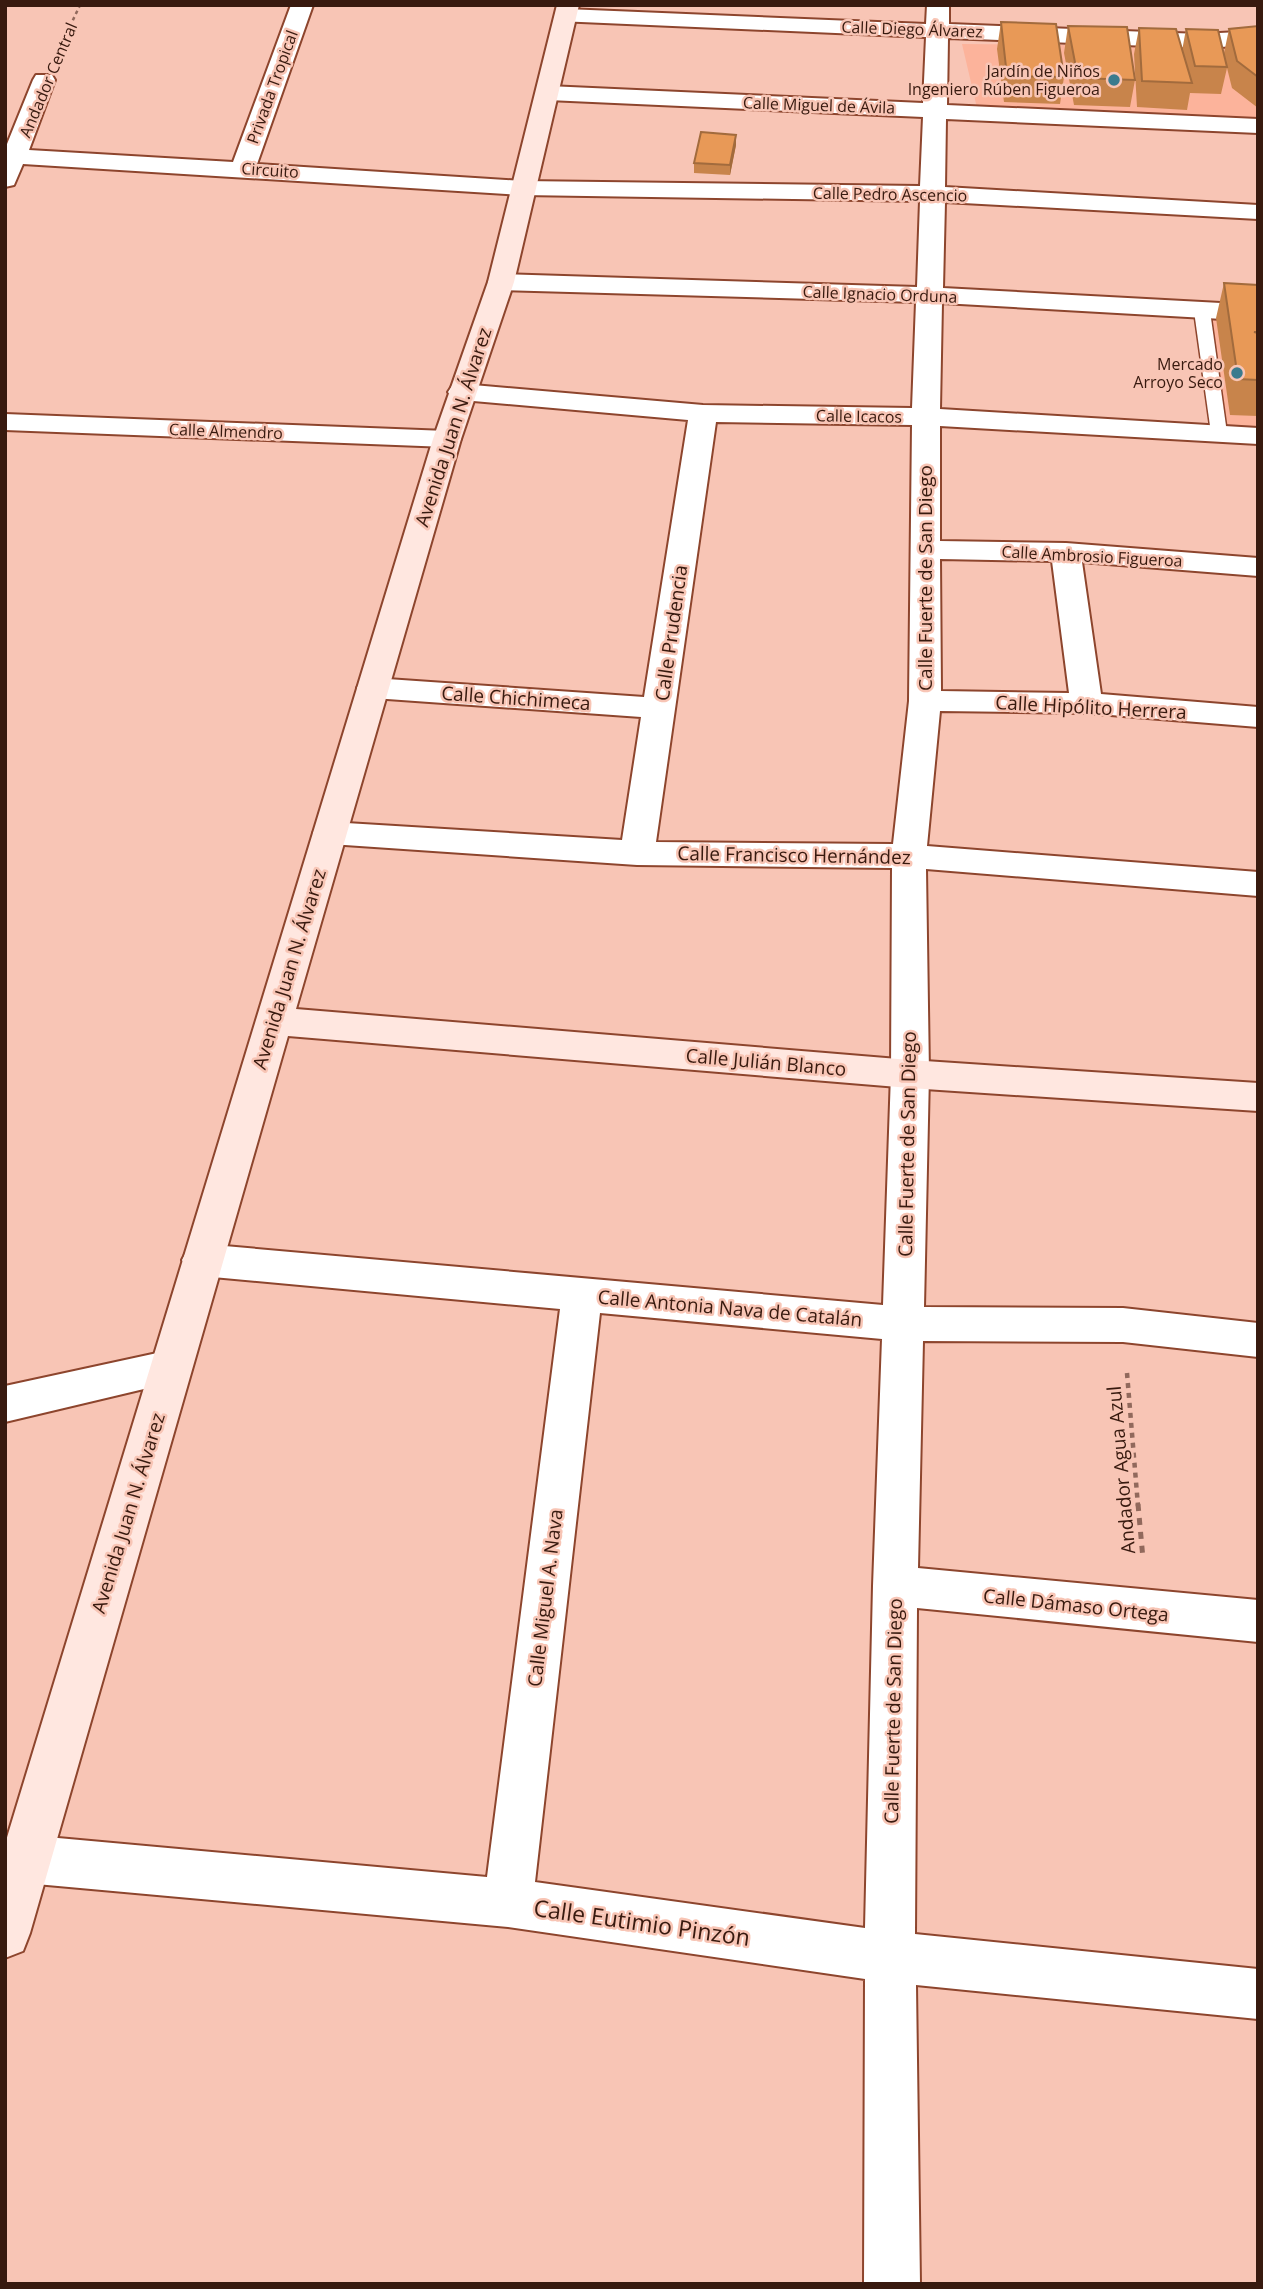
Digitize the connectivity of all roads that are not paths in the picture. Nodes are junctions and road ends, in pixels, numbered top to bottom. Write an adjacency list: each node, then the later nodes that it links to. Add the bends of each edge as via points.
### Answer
1 (302, 5): 10 (street, Privada Tropical)
2 (567, 11): 3 (street, Calle Diego Álvarez); 6 (main road, Avenida Juan N. Álvarez)
3 (938, 18): 4 (street, Calle Diego Álvarez, via 1200,41); 7 (street, Calle Fuerte de San Diego)
4 (1258, 38)
5 (44, 80): 9 (street, Andador Central)
6 (548, 93): 7 (street, Calle Miguel de Ávila); 12 (main road, Avenida Juan N. Álvarez)
7 (933, 110): 8 (street, Calle Miguel de Ávila); 13 (street, Calle Fuerte de San Diego)
8 (1258, 126)
9 (17, 156): 10 (street, Circuito); 11 (street, Andador Central)
10 (243, 168): 12 (street, Circuito)
11 (5, 180)
12 (522, 188): 13 (street, Calle Pedro Ascencio); 15 (main road, Avenida Juan N. Álvarez)
13 (934, 194): 14 (street, Calle Pedro Ascencio); 16 (street, Calle Fuerte de San Diego)
14 (1258, 212)
15 (501, 282): 16 (street, Calle Ignacio Orduna); 19 (main road, Avenida Juan N. Álvarez)
16 (931, 295): 17 (street, Calle Ignacio Orduna); 21 (street, Calle Fuerte de San Diego)
17 (1202, 311): 18 (street, Calle Ignacio Orduna); 23 (lane)
18 (1258, 313)
19 (462, 392): 20 (street, Calle Icacos); 25 (main road, Avenida Juan N. Álvarez)
20 (703, 413): 21 (street, Calle Icacos); 32 (street, Calle Prudencia)
21 (926, 417): 23 (street, Calle Icacos); 26 (street, Calle Fuerte de San Diego)
22 (5, 422): 25 (street, Calle Almendro)
23 (1219, 433): 24 (street, Calle Icacos)
24 (1258, 436)
25 (447, 439): 29 (main road, Avenida Juan N. Álvarez)
26 (925, 550): 27 (street, Calle Ambrosio Figueroa); 30 (street, Calle Fuerte de San Diego)
27 (1066, 552): 28 (street, Calle Ambrosio Figueroa); 31 (street)
28 (1258, 567)
29 (373, 688): 32 (street, Calle Chichimeca); 34 (main road, Avenida Juan N. Álvarez)
30 (925, 701): 31 (street, Calle Hipólito Herrera); 36 (street, Calle Fuerte de San Diego)
31 (1086, 703): 33 (street, Calle Hipólito Herrera)
32 (659, 708): 35 (street, Calle Prudencia)
33 (1258, 717)
34 (330, 833): 35 (street, Calle Francisco Hernández); 38 (main road, Avenida Juan N. Álvarez)
35 (637, 853): 36 (street, Calle Francisco Hernández)
36 (909, 856): 37 (street, Calle Francisco Hernández); 39 (street, Calle Fuerte de San Diego)
37 (1258, 884)
38 (274, 1021): 39 (main road, Calle Julián Blanco); 41 (main road, Avenida Juan N. Álvarez)
39 (910, 1074): 40 (main road, Calle Julián Blanco); 43 (street, Calle Fuerte de San Diego)
40 (1258, 1097)
41 (202, 1260): 42 (street, Calle Antonia Nava de Catalán); 45 (main road, Avenida Juan N. Álvarez)
42 (582, 1294): 43 (street, Calle Antonia Nava de Catalán); 50 (street, Calle Miguel A. Nava)
43 (904, 1324): 44 (street, Calle Antonia Nava de Catalán, via 1123,1325); 47 (street, Calle Fuerte de San Diego)
44 (1258, 1340)
45 (171, 1367): 46 (street); 49 (main road, Avenida Juan N. Álvarez)
46 (5, 1404)
47 (895, 1586): 48 (street, Calle Dámaso Ortega); 52 (street, Calle Fuerte de San Diego)
48 (1258, 1621)
49 (25, 1859): 50 (street, Calle Eutimio Pinzón); 51 (main road, Avenida Juan N. Álvarez)
50 (508, 1903): 52 (street, Calle Eutimio Pinzón)
51 (5, 1933)
52 (890, 1957): 53 (street, Calle Eutimio Pinzón); 54 (street, Calle Fuerte de San Diego)
53 (1258, 1994)
54 (892, 2284)

